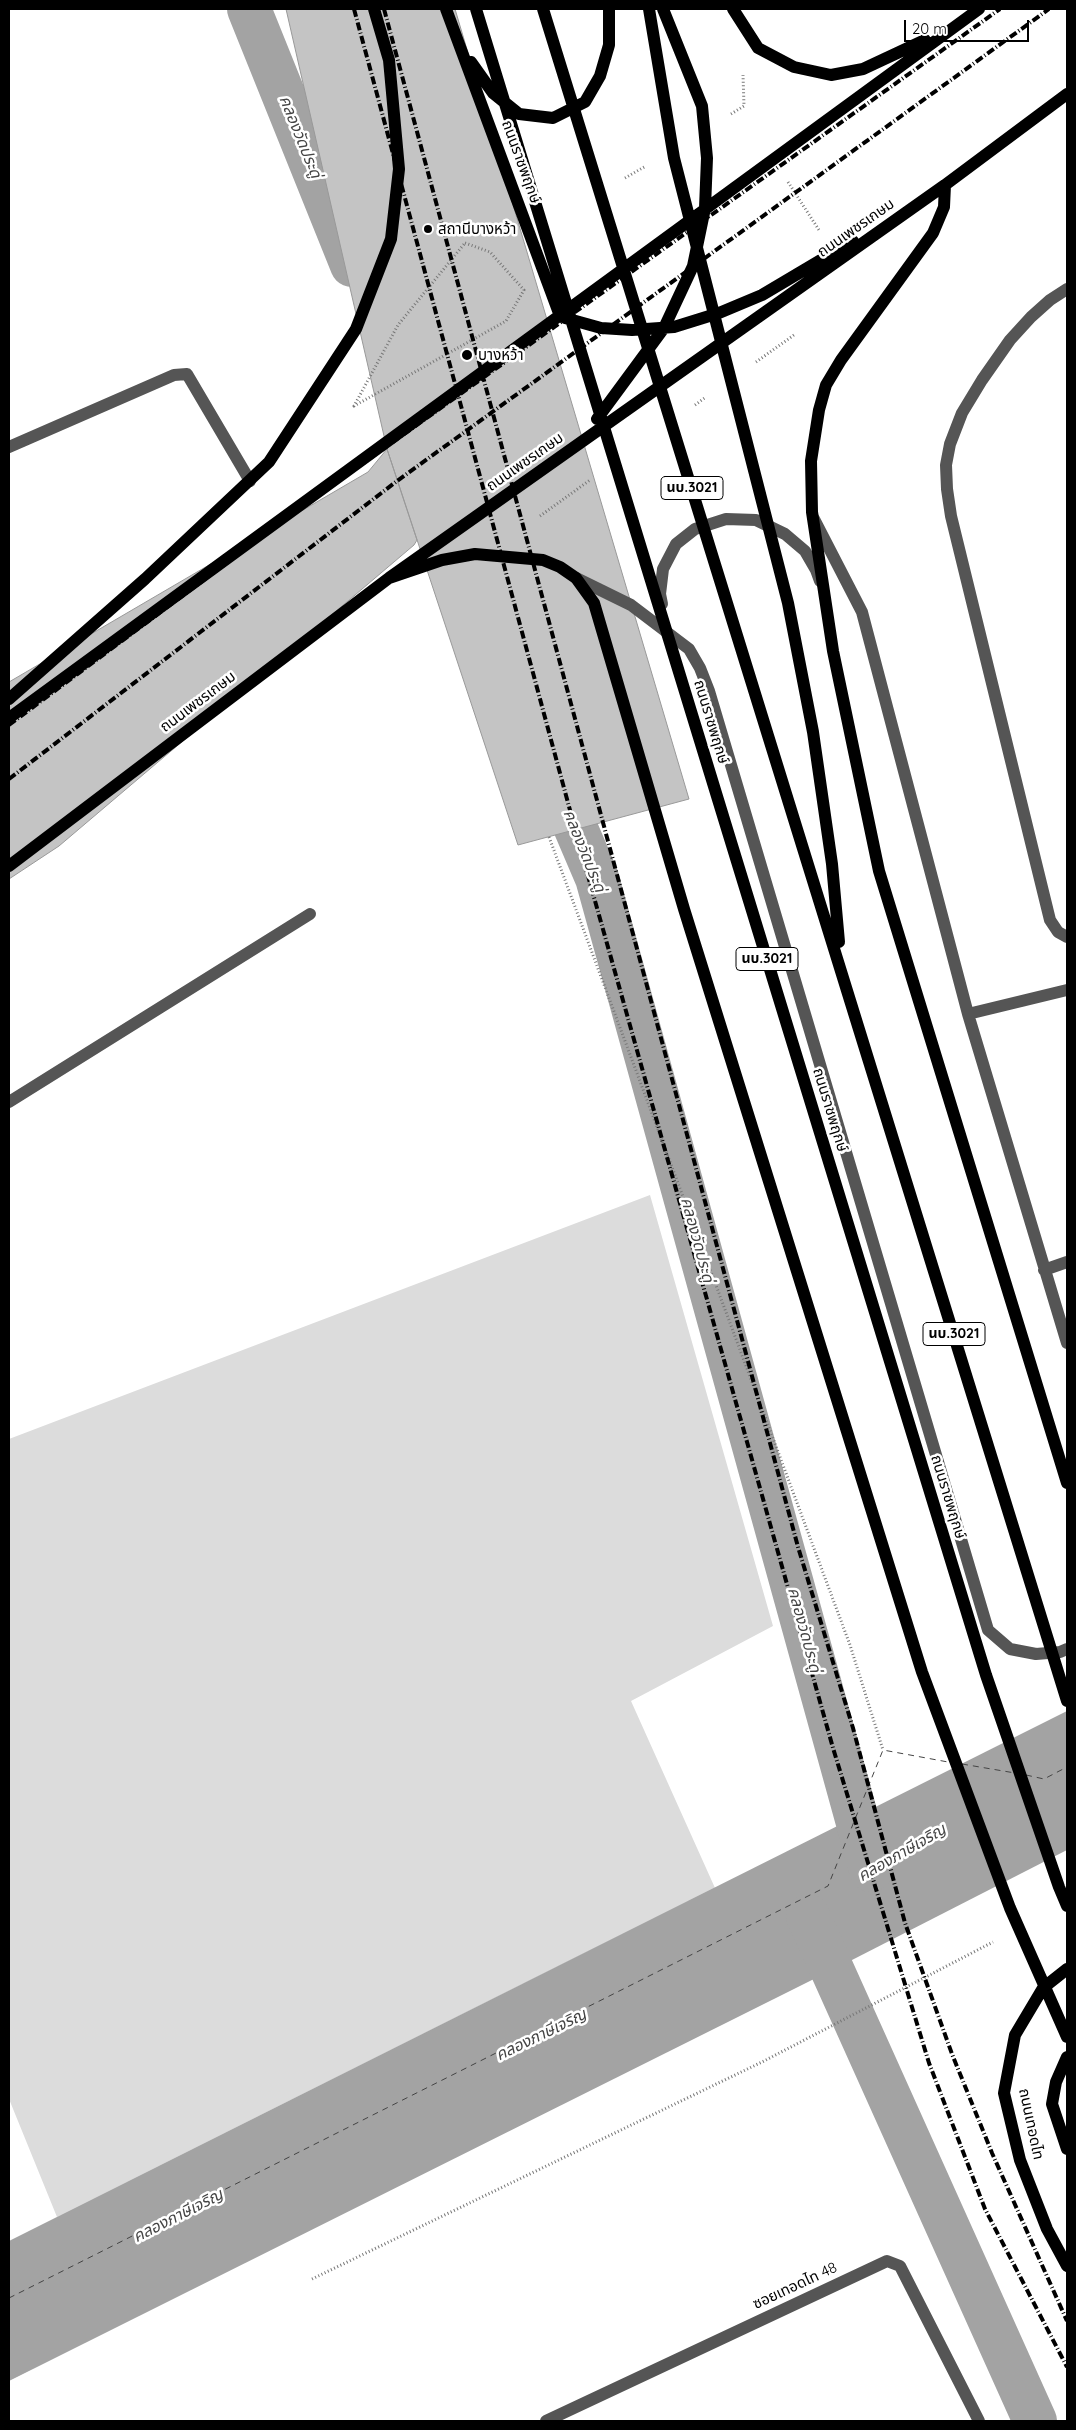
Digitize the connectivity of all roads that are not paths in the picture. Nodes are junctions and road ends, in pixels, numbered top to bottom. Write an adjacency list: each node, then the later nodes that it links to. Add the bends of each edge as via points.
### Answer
1 (374, 9): 20 (main road, via 389,60 399,169 390,239 356,329 269,462)
2 (446, 9): 11 (main road, ถนนราชพฤกษ์)
3 (476, 9): 41 (main road, ถนนราชพฤกษ์ / นบ.3021, via 986,1675)
4 (543, 9): 31 (main road, นบ.3021)
5 (610, 9): 11 (main road, via 608,45 600,76 585,102 553,118 519,114 493,93)
6 (649, 9): 31 (main road, via 674,158 788,603 816,751 832,864)
7 (663, 9): 14 (main road, via 702,106 707,158)
8 (733, 9): 10 (main road, via 758,48 794,66 831,74 863,68)
9 (979, 9): 10 (main road)
10 (950, 29): 14 (main road)
11 (461, 47): 16 (main road, ถนนราชพฤกษ์)
12 (1066, 98): 13 (main road, ถนนเพชรเกษม)
13 (945, 185): 17 (main road, via 762,296 719,313); 18 (main road, ถนนเพชรเกษม); 21 (main road, via 944,207 933,232 840,360 826,385 811,461)
14 (705, 208): 16 (main road); 17 (main road, via 693,266)
15 (1067, 289): 30 (street, via 1031,317 982,380 962,413 946,465 950,516 1050,920 1058,932)
16 (560, 316): 17 (main road, via 601,328); 27 (main road)
17 (664, 328): 18 (main road)
18 (578, 444): 22 (main road, ถนนเพชรเกษม)
19 (9, 447): 20 (street, via 174,375 187,374)
20 (250, 481): 26 (main road)
21 (813, 516): 24 (main road); 33 (street, via 862,612)
22 (389, 578): 23 (main road, via 442,560 475,554 543,560); 28 (main road, ถนนเพชรเกษม)
23 (576, 578): 25 (street, via 632,605); 43 (main road, via 594,603 684,909 922,1672 1010,1908)
24 (822, 588): 25 (street, via 805,551 785,534 756,520 726,519 695,529 676,544 663,569 660,594 666,618); 38 (main road, via 832,651 879,872)
25 (689, 649): 39 (street, via 709,691 988,1630 1010,1649 1036,1654)
26 (9, 699)
27 (9, 718)
28 (9, 866)
29 (310, 914): 34 (street)
30 (1067, 937)
31 (841, 967): 40 (main road, นบ.3021)
32 (1067, 990): 33 (street)
33 (968, 1014): 36 (street)
34 (9, 1102)
35 (1067, 1262): 36 (street)
36 (1044, 1270): 37 (street)
37 (1067, 1343)
38 (1067, 1483)
39 (1067, 1649)
40 (1067, 1701)
41 (1067, 1906)
42 (1067, 1969): 46 (main road, ถนนเทอดไท, via 1042,1988 1015,2035 1004,2093 1020,2160 1047,2229)
43 (1067, 2037)
44 (1067, 2057): 45 (main road, via 1056,2082 1052,2104)
45 (1067, 2149)
46 (1067, 2266)
47 (546, 2421): 48 (street, ซอยเทอดไท 48, via 887,2261 900,2266)
48 (979, 2421)

